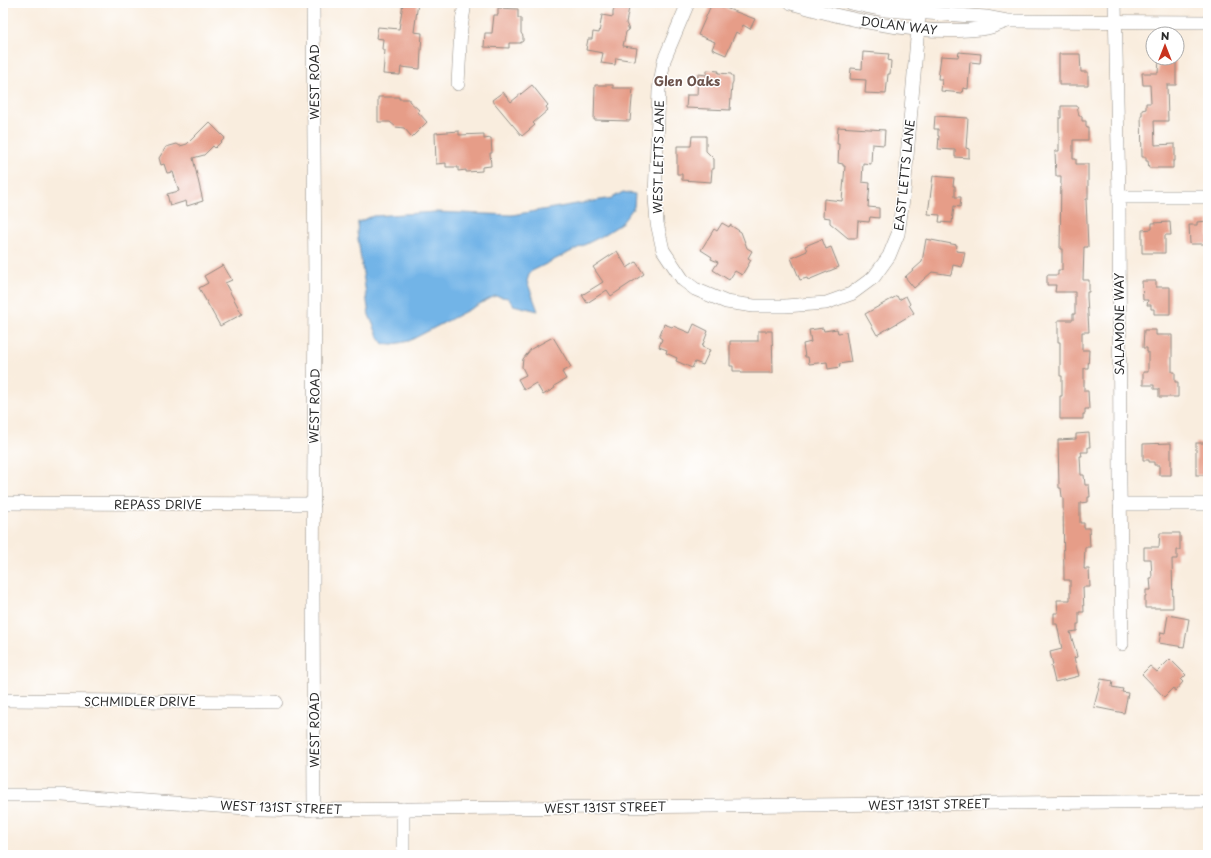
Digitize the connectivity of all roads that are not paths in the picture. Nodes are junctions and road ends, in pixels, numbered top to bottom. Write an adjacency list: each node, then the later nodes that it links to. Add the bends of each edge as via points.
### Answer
1 (314, 3): 17 (street, WEST ROAD)
2 (465, 3): 12 (street)
3 (688, 3): 15 (street, WEST LETTS LANE, via 664,60 659,90 655,197 657,223 663,250 683,280 695,289 726,302)
4 (791, 3): 11 (street, DOLAN WAY, via 831,15 888,26)
5 (850, 3): 7 (street, DOLAN WAY, via 884,10)
6 (1115, 3): 9 (street, SALAMONE WAY)
7 (920, 8): 8 (street, DOLAN WAY); 11 (street, EAST LETTS LANE)
8 (1008, 21): 9 (street, DOLAN WAY); 11 (street, DOLAN WAY, via 989,28 946,31)
9 (1115, 22): 10 (street, DOLAN WAY); 14 (street, SALAMONE WAY)
10 (1208, 22)
11 (918, 28): 15 (street, EAST LETTS LANE, via 904,192 898,234 890,256 874,276 851,294 826,303)
12 (458, 84)
13 (1208, 197): 14 (street)
14 (1119, 198): 18 (street, SALAMONE WAY)
15 (754, 306)
16 (3, 503): 17 (street, REPASS DRIVE)
17 (314, 504): 26 (street, WEST ROAD)
18 (1120, 504): 19 (street); 20 (street, SALAMONE WAY)
19 (1208, 504)
20 (1122, 644)
21 (3, 700): 22 (street, SCHMIDLER DRIVE)
22 (276, 702)
23 (3, 794): 26 (street, WEST 131ST STREET, via 62,795 260,809)
24 (1208, 801): 25 (street, WEST 131ST STREET)
25 (403, 809): 26 (street, WEST 131ST STREET); 27 (street)
26 (314, 810)
27 (403, 855)

